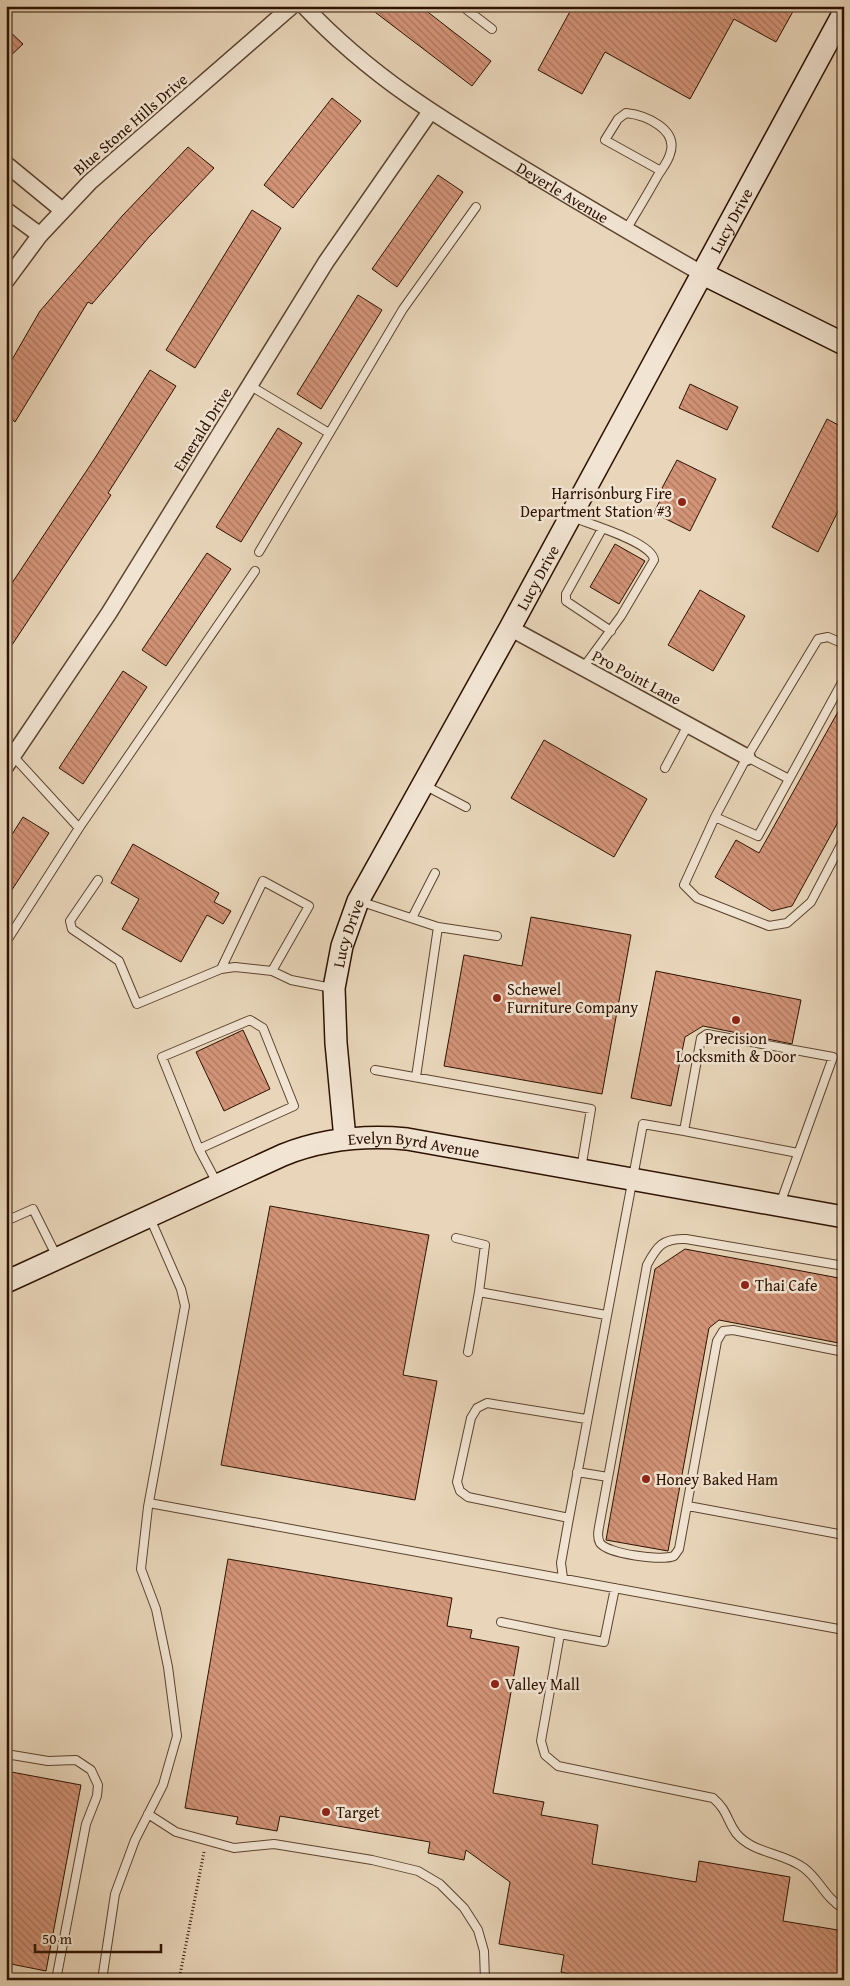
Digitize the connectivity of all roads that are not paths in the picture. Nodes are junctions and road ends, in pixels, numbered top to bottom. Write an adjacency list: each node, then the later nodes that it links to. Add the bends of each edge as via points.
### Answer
1 (292, 6): 11 (street, Blue Stone Hills Drive)
2 (304, 6): 6 (street, Deyerle Avenue, via 364,64)
3 (462, 6): 5 (lane)
4 (840, 26): 14 (street, Lucy Drive)
5 (492, 29)
6 (430, 112): 12 (street, Deyerle Avenue); 17 (street, Emerald Drive, via 326,262)
7 (6, 164): 11 (street)
8 (661, 171): 8 (lane, via 671,153 666,131 637,114 626,114 618,119 604,140); 12 (lane)
9 (476, 206): 18 (lane, via 403,309)
10 (6, 210): 13 (street)
11 (62, 210): 13 (street, Blue Stone Hills Drive)
12 (626, 230): 14 (street, Deyerle Avenue)
13 (40, 235): 15 (street, Blue Stone Hills Drive)
14 (701, 273): 16 (street, Deyerle Avenue); 19 (street, Lucy Drive)
15 (6, 281)
16 (844, 344)
17 (249, 386): 18 (lane); 30 (street, Emerald Drive, via 109,614)
18 (329, 434): 21 (lane)
19 (570, 516): 20 (lane); 23 (street, Lucy Drive)
20 (602, 529): 24 (lane, via 566,594 566,601); 24 (lane, via 649,550 654,560)
21 (259, 552)
22 (255, 571): 36 (lane)
23 (510, 628): 26 (street, Pro Point Lane); 33 (street, Lucy Drive)
24 (610, 630): 26 (lane)
25 (844, 644): 29 (lane, via 828,637 818,640)
26 (583, 668): 28 (street, Pro Point Lane)
27 (844, 679): 32 (lane)
28 (688, 725): 29 (street, Pro Point Lane); 31 (lane)
29 (747, 757): 32 (lane); 35 (lane)
30 (10, 761): 36 (lane)
31 (665, 768)
32 (789, 779): 35 (lane, via 758,836)
33 (423, 784): 34 (lane); 40 (street, Lucy Drive)
34 (466, 807)
35 (714, 817): 37 (lane, via 684,885 696,898 769,926 786,923 811,902)
36 (79, 828): 44 (lane)
37 (844, 839)
38 (435, 873): 41 (lane)
39 (98, 880): 45 (lane, via 70,921 72,929 119,961 137,1004)
40 (358, 901): 41 (lane); 47 (street, Lucy Drive, via 342,946)
41 (412, 918): 42 (lane)
42 (438, 927): 43 (lane); 49 (lane)
43 (497, 936)
44 (6, 942)
45 (221, 969): 46 (lane, via 235,967); 46 (lane, via 263,881 308,906)
46 (272, 971): 47 (lane, via 291,980)
47 (334, 988): 51 (street, Lucy Drive)
48 (375, 1070): 49 (lane)
49 (416, 1077): 54 (lane, via 591,1109)
50 (684, 1131): 53 (lane); 53 (lane, via 701,1038 708,1034 833,1057); 55 (lane, via 643,1124)
51 (345, 1139): 54 (street, Evelyn Byrd Avenue, via 407,1139); 56 (street, Evelyn Byrd Avenue, via 293,1151)
52 (199, 1149): 52 (lane, via 162,1057 250,1020 263,1028 294,1106); 56 (lane)
53 (798, 1153): 57 (lane)
54 (581, 1171): 55 (street, Evelyn Byrd Avenue)
55 (632, 1180): 57 (street, Evelyn Byrd Avenue); 66 (lane)
56 (218, 1185): 58 (street, Evelyn Byrd Avenue)
57 (779, 1206): 59 (street, Evelyn Byrd Avenue)
58 (149, 1217): 62 (street, Evelyn Byrd Avenue); 72 (lane, via 181,1289 185,1306)
59 (844, 1217)
60 (6, 1222): 62 (lane, via 33,1209)
61 (456, 1238): 65 (lane, via 485,1246)
62 (58, 1259): 64 (street, Evelyn Byrd Avenue)
63 (844, 1266): 71 (lane, via 686,1239 673,1239 662,1244 647,1266)
64 (6, 1282)
65 (479, 1292): 66 (lane); 67 (lane)
66 (606, 1315): 69 (lane)
67 (468, 1352)
68 (844, 1352): 73 (lane, via 733,1330 723,1332 717,1340)
69 (586, 1419): 70 (lane); 74 (lane, via 487,1404 477,1408 471,1418 458,1482 460,1491 468,1497)
70 (577, 1472): 71 (lane); 74 (lane)
71 (608, 1477): 73 (lane, via 598,1536 600,1543 608,1549 656,1559 674,1556 679,1550)
72 (149, 1503): 76 (lane); 82 (lane, via 141,1569 156,1608 177,1736 163,1786)
73 (688, 1506): 75 (lane)
74 (569, 1518): 76 (lane, via 561,1563)
75 (844, 1535)
76 (563, 1578): 77 (lane)
77 (616, 1588): 79 (lane); 80 (lane, via 604,1642)
78 (500, 1622): 80 (lane)
79 (844, 1630)
80 (560, 1634): 83 (lane, via 541,1741 545,1755 558,1766 713,1798 724,1807 736,1833 752,1847 788,1858 806,1868 832,1902)
81 (6, 1754): 84 (lane, via 48,1761 76,1760 91,1770 98,1785 86,1824)
82 (148, 1814): 85 (lane, via 115,1894); 86 (lane, via 176,1832 234,1848 274,1844 418,1871 440,1884 464,1908 478,1930 484,1951)
83 (844, 1909)
84 (56, 1980)
85 (102, 1980)
86 (485, 1980)

